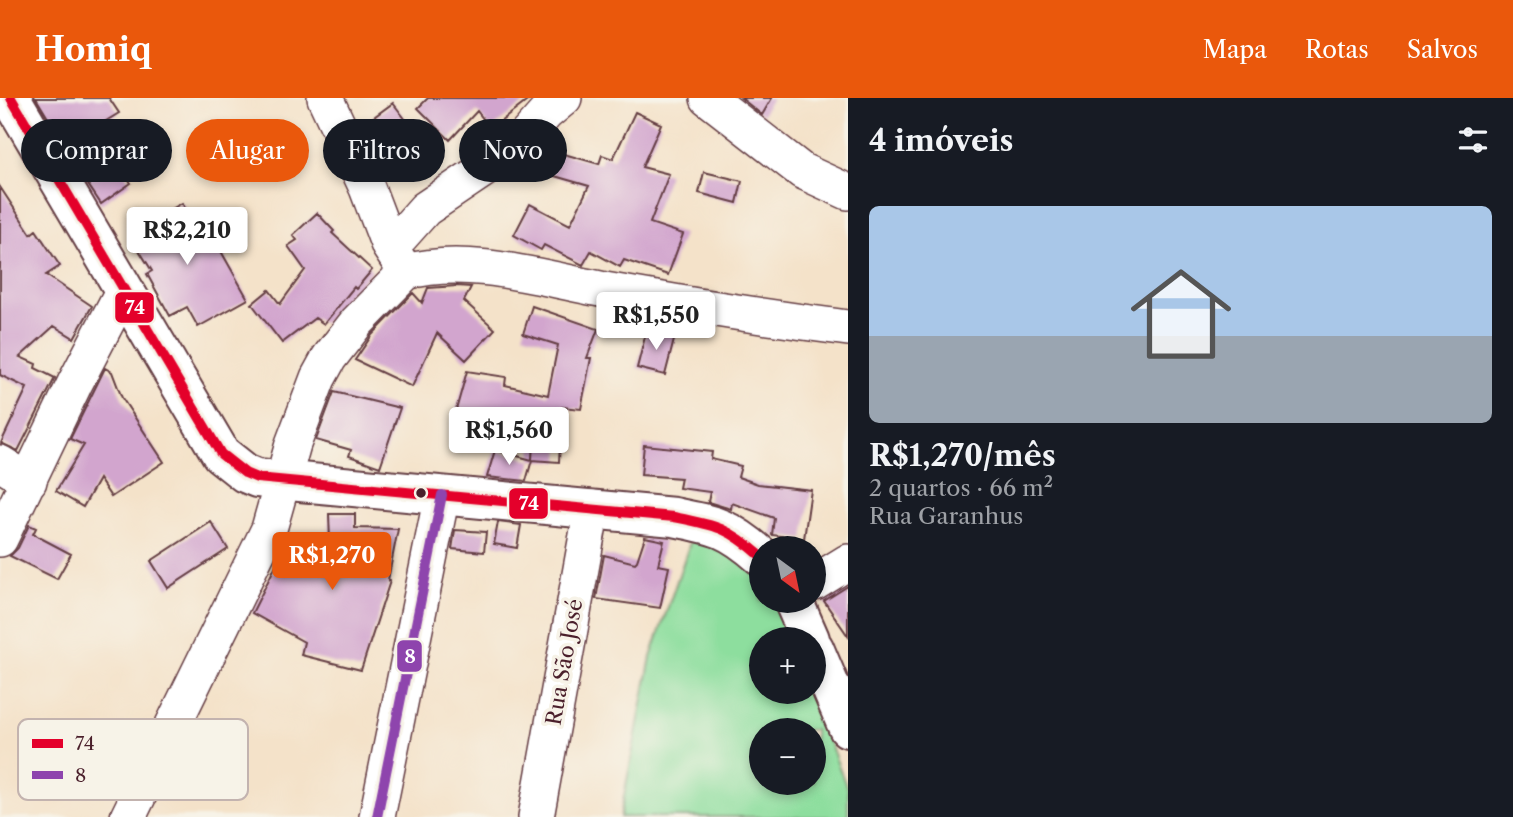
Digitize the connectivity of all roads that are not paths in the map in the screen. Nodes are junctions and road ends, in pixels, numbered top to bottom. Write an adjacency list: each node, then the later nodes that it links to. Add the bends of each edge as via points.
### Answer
1 (11, 98): 7 (main road)
2 (326, 98): 6 (street)
3 (564, 98): 6 (street, via 514,149 425,209 401,236)
4 (708, 98): 5 (street, via 802,171)
5 (848, 192)
6 (406, 262): 8 (street, via 471,267); 10 (street, via 329,358 308,400)
7 (123, 291): 10 (main road, via 221,454 257,478); 11 (street)
8 (848, 328)
9 (0, 463): 11 (street)
10 (284, 480): 12 (main road); 19 (street, via 269,529)
11 (29, 481): 14 (street)
12 (442, 495): 13 (main road); 23 (street)
13 (592, 508): 15 (main road, via 716,525); 24 (street, Rua São José)
14 (0, 539)
15 (749, 545)
16 (848, 562): 17 (street)
17 (826, 576)
18 (826, 676): 20 (main road)
19 (176, 719)
20 (848, 727)
21 (136, 800): 22 (street)
22 (128, 817)
23 (377, 817)
24 (537, 817)

